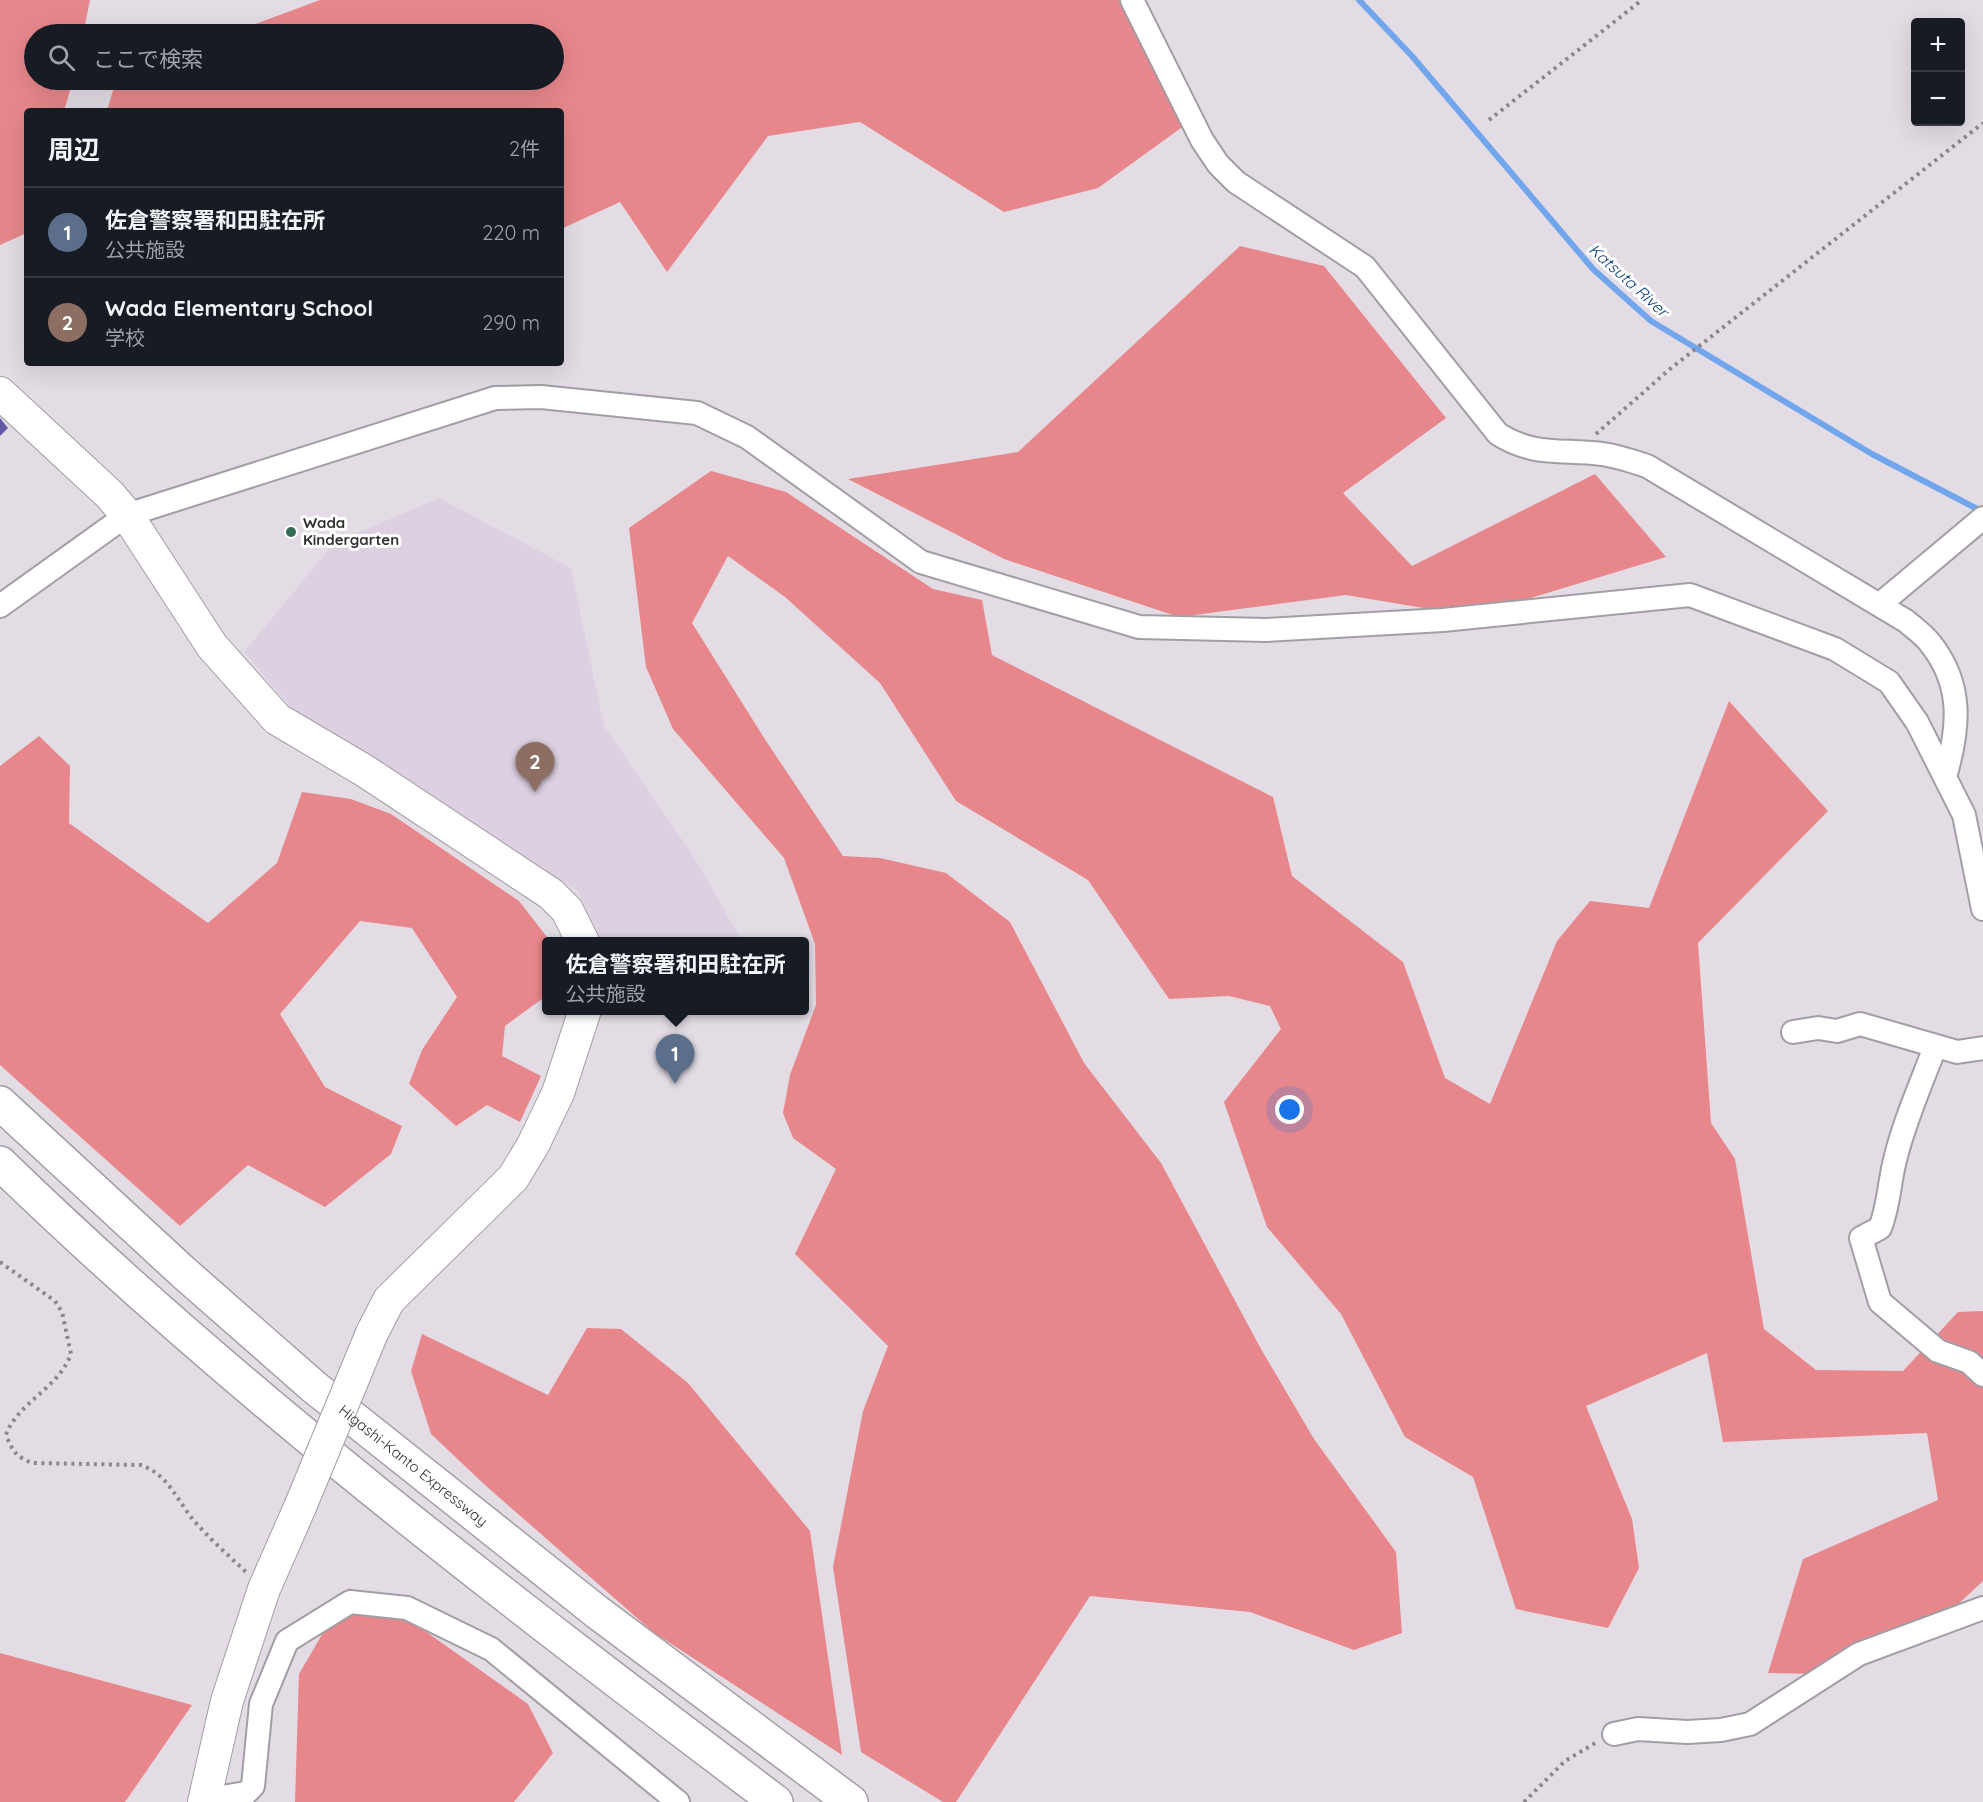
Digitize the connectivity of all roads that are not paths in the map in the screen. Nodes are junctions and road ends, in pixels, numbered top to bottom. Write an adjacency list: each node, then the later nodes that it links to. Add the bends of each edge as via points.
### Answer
1 (1132, 0): 5 (street, via 1202,140 1218,164 1236,182 1365,267 1498,434 1535,451 1622,458 1647,466)
2 (0, 393): 3 (street)
3 (127, 515): 6 (street); 7 (street, via 495,398 541,397 697,413 747,437 921,561 1139,627 1266,630 1443,620 1690,595 1835,649 1888,682 1917,722); 9 (street, via 212,646 277,719 365,771 551,894 567,910)
4 (1983, 518): 5 (street)
5 (1879, 605): 7 (street, via 1906,621 1930,643 1947,673 1957,703 1956,739)
6 (0, 606)
7 (1945, 777): 8 (street, via 1964,814)
8 (1983, 909)
9 (580, 937)
10 (584, 1015): 19 (street, bridge, via 558,1093 513,1178 389,1300 372,1333 264,1589 227,1701)
11 (1793, 1032): 12 (street, via 1818,1028 1837,1031 1860,1024)
12 (1935, 1047): 13 (street, via 1958,1052); 16 (street, via 1894,1161 1887,1212 1880,1228 1861,1238 1880,1302 1938,1351 1969,1362)
13 (1983, 1048)
14 (0, 1103): 22 (highway, Higashi-Kanto Expressway, via 314,1388 597,1612)
15 (0, 1162): 21 (highway, via 286,1420 551,1632)
16 (1983, 1375)
17 (1983, 1608): 18 (street, via 1860,1654 1750,1724 1721,1730 1638,1729)
18 (1614, 1734)
19 (204, 1801): 20 (street, via 246,1792 253,1786 261,1704 287,1641 350,1602 407,1608 491,1649)
20 (678, 1802)
21 (776, 1802)
22 (851, 1802)

